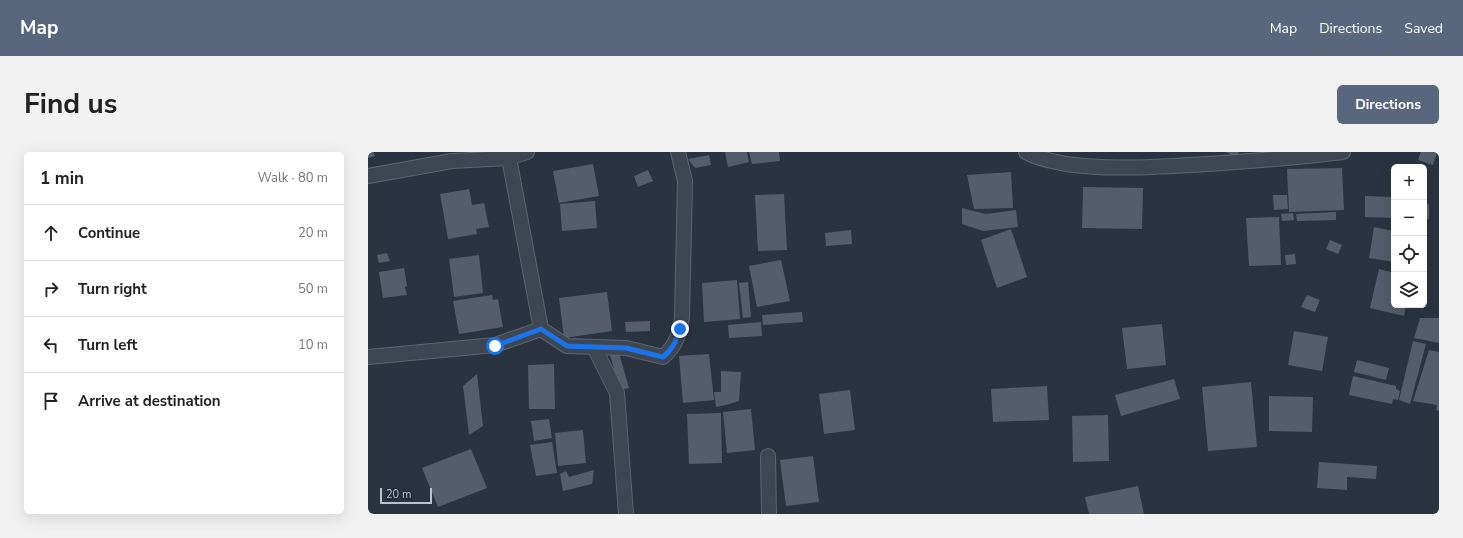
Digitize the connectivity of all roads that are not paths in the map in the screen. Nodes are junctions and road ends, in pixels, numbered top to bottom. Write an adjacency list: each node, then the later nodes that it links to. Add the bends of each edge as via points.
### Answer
1 (527, 152): 5 (street)
2 (678, 152): 8 (street, via 685,181 682,317 676,341 663,357 626,348)
3 (1026, 152): 4 (street, via 1053,162 1132,168 1272,160)
4 (1343, 152)
5 (509, 158): 6 (street, via 452,161); 7 (street)
6 (368, 176)
7 (541, 329): 8 (street, via 567,346); 9 (street, via 495,346)
8 (594, 347): 11 (street, via 617,393)
9 (368, 357)
10 (768, 456): 12 (street)
11 (626, 514)
12 (769, 514)

